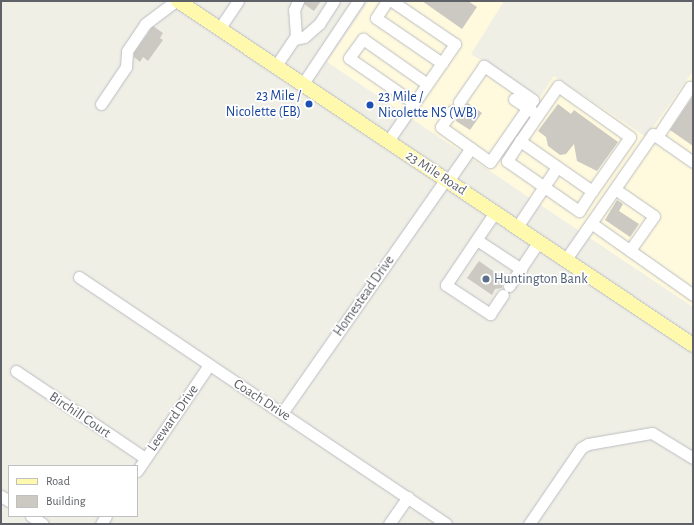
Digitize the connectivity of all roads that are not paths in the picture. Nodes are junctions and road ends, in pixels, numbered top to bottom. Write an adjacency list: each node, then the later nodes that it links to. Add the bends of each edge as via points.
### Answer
1 (177, 1): 8 (main road, 23 Mile Road); 18 (street, via 145,24 127,51 126,67)
2 (238, 1): 8 (street)
3 (298, 1): 9 (street, via 294,10 297,26)
4 (334, 1): 9 (street, via 318,24 304,37)
5 (358, 1): 13 (street)
6 (387, 1): 10 (street, via 376,18)
7 (392, 1): 10 (street, via 455,44)
8 (219, 29): 11 (main road, 23 Mile Road)
9 (294, 40): 11 (street)
10 (442, 63): 12 (street)
11 (275, 67): 13 (main road, 23 Mile Road)
12 (427, 84): 17 (street); 17 (street, via 363,39 349,58)
13 (302, 85): 23 (main road, 23 Mile Road)
14 (693, 89): 22 (street, via 690,87)
15 (514, 99): 19 (street)
16 (459, 102): 19 (street, via 484,66 533,100)
17 (414, 103): 23 (street)
18 (101, 104)
19 (527, 108): 21 (street); 25 (street, via 490,162)
20 (452, 111): 25 (street, via 441,127)
21 (538, 116): 24 (street); 26 (street, via 558,86 630,137)
22 (657, 137): 27 (street); 28 (street, via 653,134)
23 (388, 141): 30 (main road, 23 Mile Road)
24 (520, 141): 29 (street); 31 (street, via 507,161)
25 (471, 148): 30 (street, Homestead Drive)
26 (618, 154): 28 (street); 33 (street)
27 (693, 162)
28 (632, 164): 32 (street)
29 (557, 167): 31 (street); 33 (street)
30 (447, 180): 34 (main road, 23 Mile Road); 47 (street, Homestead Drive)
31 (544, 186): 33 (street, via 578,211); 36 (street)
32 (615, 189): 35 (street); 39 (street, via 654,216)
33 (592, 192)
34 (495, 212): 36 (main road, 23 Mile Road); 37 (street)
35 (591, 223): 39 (street); 40 (street)
36 (517, 227): 38 (main road, 23 Mile Road)
37 (477, 240): 41 (street); 41 (street, via 446,285 490,314)
38 (539, 242): 40 (main road, 23 Mile Road); 41 (street)
39 (630, 250): 43 (street)
40 (566, 259): 44 (main road, 23 Mile Road)
41 (521, 269)
42 (79, 276): 45 (street, Coach Drive)
43 (693, 295)
44 (693, 345)
45 (210, 365): 47 (street, Coach Drive); 48 (street, Leeward Drive)
46 (16, 371): 48 (street, Birchill Court)
47 (282, 413): 51 (street, Coach Drive)
48 (145, 458): 50 (street, Leeward Drive)
49 (693, 458): 56 (street, via 660,435 652,433 604,440 581,448)
50 (138, 469)
51 (408, 498): 54 (street); 55 (street, Coach Drive)
52 (32, 517): 53 (street)
53 (43, 524)
54 (389, 524)
55 (446, 524)
56 (528, 524)

